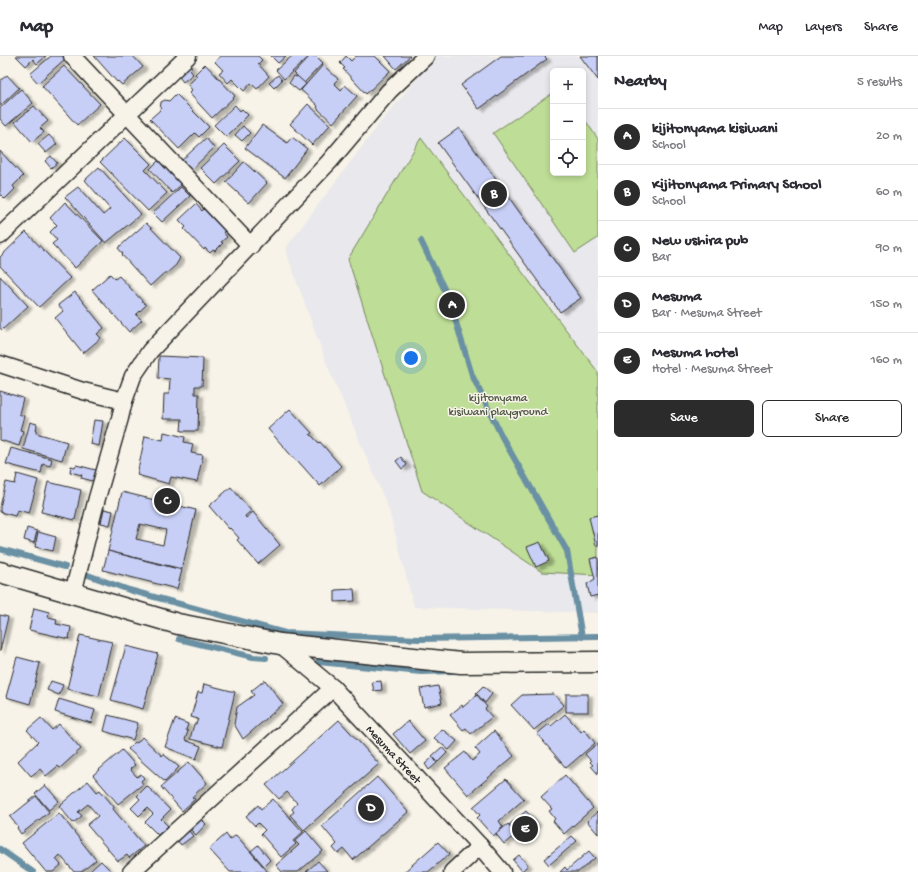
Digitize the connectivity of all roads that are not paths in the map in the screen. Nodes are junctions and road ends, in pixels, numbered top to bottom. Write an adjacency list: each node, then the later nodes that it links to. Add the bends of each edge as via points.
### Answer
1 (72, 56): 4 (street)
2 (188, 56): 4 (street)
3 (426, 56): 6 (street, via 389,91 329,162)
4 (128, 114): 5 (street); 6 (street)
5 (0, 236)
6 (251, 246): 8 (street, via 150,351 133,376)
7 (0, 364): 8 (street, via 83,391)
8 (124, 401): 10 (street)
9 (0, 572): 10 (street)
10 (72, 593): 11 (street, via 178,624)
11 (280, 644): 12 (street, via 460,663); 13 (street, Mesuma Street)
12 (598, 662)
13 (333, 688): 14 (street, Mesuma Street); 15 (street)
14 (480, 846): 16 (street); 17 (street, Mesuma Street)
15 (132, 872)
16 (452, 872)
17 (502, 872)

